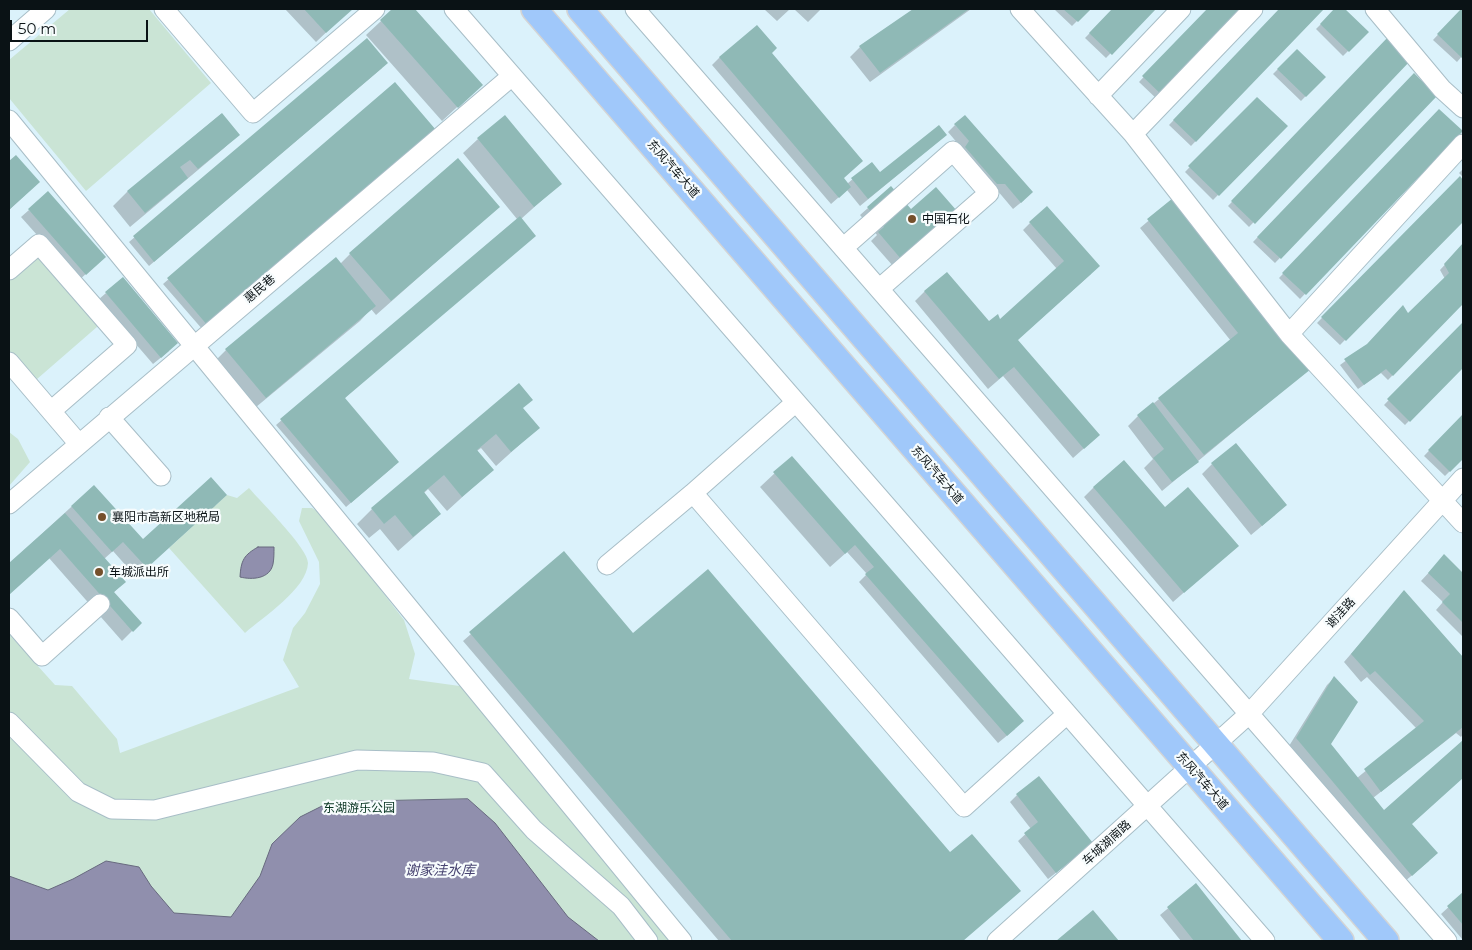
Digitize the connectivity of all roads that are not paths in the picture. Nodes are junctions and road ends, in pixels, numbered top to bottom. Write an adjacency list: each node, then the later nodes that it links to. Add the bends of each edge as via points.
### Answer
1 (46, 9): 12 (street)
2 (164, 9): 3 (street, via 254,113)
3 (375, 9)
4 (454, 9): 13 (street)
5 (534, 9): 42 (main road, 东风汽车大道)
6 (580, 9): 41 (main road)
7 (1180, 9): 14 (street)
8 (1253, 9): 17 (street)
9 (1375, 9): 15 (street)
10 (1023, 10): 14 (street)
11 (641, 11): 19 (street)
12 (9, 41)
13 (512, 76): 23 (street, 惠民巷); 25 (street)
14 (1098, 96): 17 (street)
15 (1463, 108)
16 (9, 120): 23 (street)
17 (1133, 134): 22 (street)
18 (1463, 144): 22 (street)
19 (843, 248): 21 (street); 21 (street, via 953,151 989,193)
20 (9, 270): 26 (street, via 39,244 127,345)
21 (879, 289): 39 (street)
22 (1289, 334): 32 (street)
23 (193, 346): 27 (street, 惠民巷); 45 (street)
24 (9, 362): 26 (street)
25 (796, 402): 31 (street); 38 (street)
26 (51, 412): 28 (street)
27 (109, 417): 28 (street, 惠民巷); 29 (street)
28 (79, 444): 33 (street, 惠民巷)
29 (161, 476)
30 (1463, 478): 32 (street, 谢洼路)
31 (693, 493): 35 (street); 38 (street, via 964,807)
32 (1443, 500): 34 (street); 39 (street, 谢洼路)
33 (9, 504)
34 (1463, 523)
35 (607, 565)
36 (100, 604): 37 (street, via 42,656)
37 (9, 618)
38 (1067, 714): 43 (street)
39 (1249, 714): 41 (street, 谢洼路); 50 (street)
40 (9, 722): 44 (street, via 78,792 112,809 155,810 357,760 433,762 484,773 534,830 621,906)
41 (1216, 744): 42 (street, 车城湖南路); 49 (main road)
42 (1190, 767): 43 (street, 车城湖南路); 48 (main road, 东风汽车大道)
43 (1148, 807): 46 (street, 车城湖南路); 47 (street)
44 (648, 941)
45 (682, 941)
46 (997, 941)
47 (1265, 941)
48 (1341, 941)
49 (1386, 941)
50 (1447, 941)

